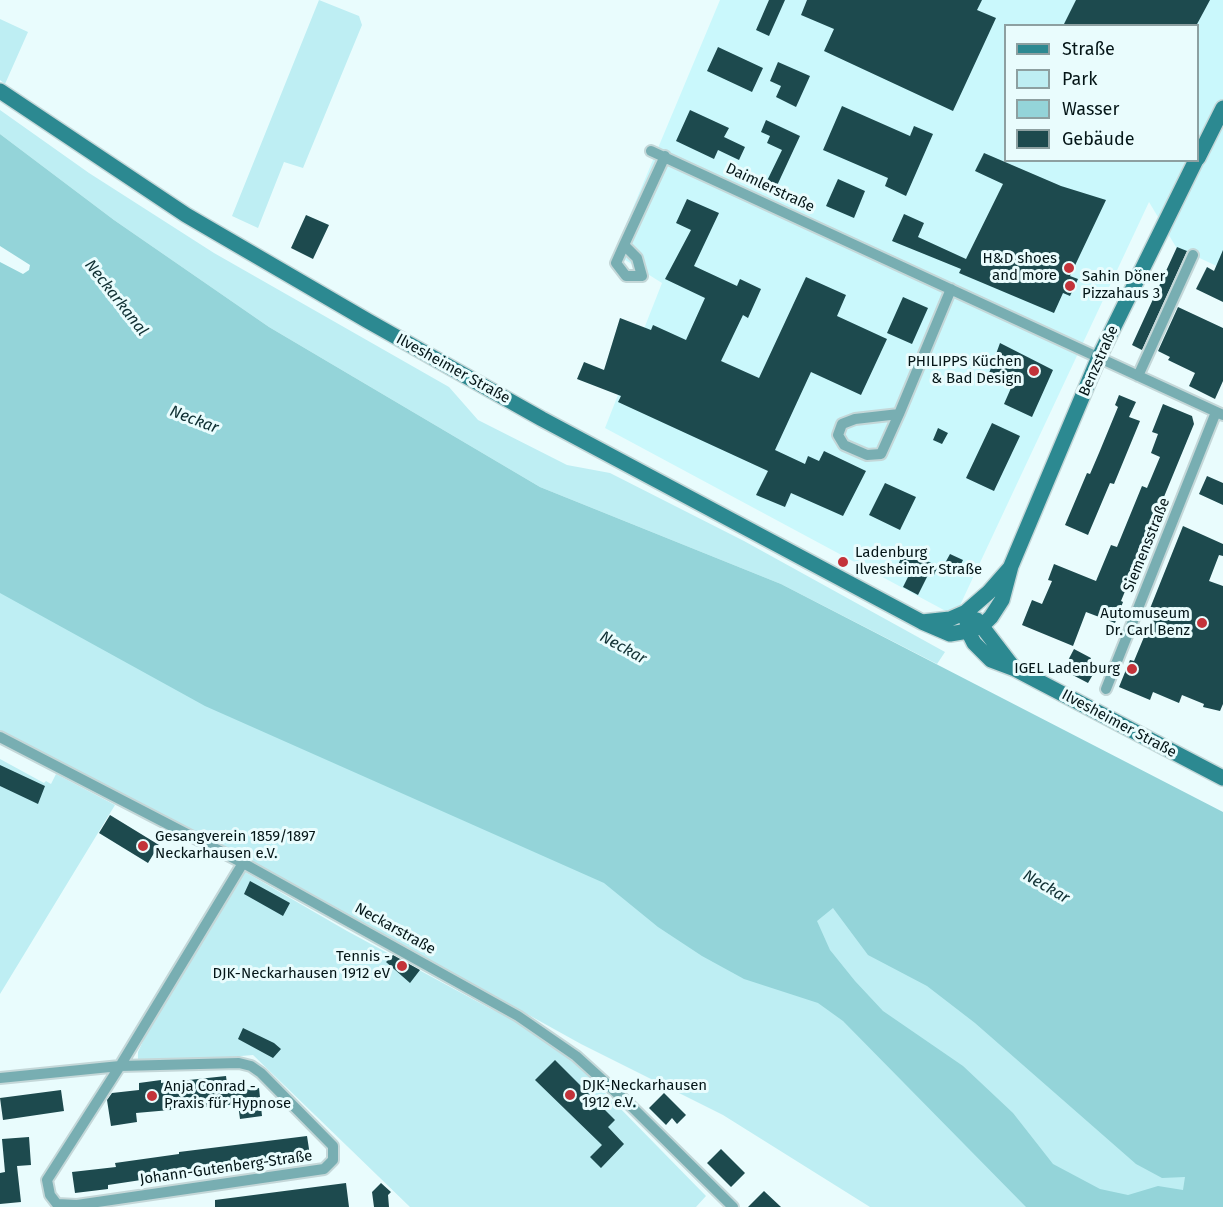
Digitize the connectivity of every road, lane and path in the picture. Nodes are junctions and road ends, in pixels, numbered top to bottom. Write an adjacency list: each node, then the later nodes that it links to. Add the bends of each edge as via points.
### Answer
1 (0, 91): 16 (main road, Ilvesheimer Straße, via 186,215 368,321)
2 (1223, 108): 4 (main road, Benzstraße)
3 (651, 151): 5 (street, Daimlerstraße)
4 (1199, 155)
5 (665, 156): 7 (street); 9 (street, Daimlerstraße)
6 (1196, 162): 10 (main road, Benzstraße)
7 (624, 245)
8 (1193, 255): 11 (street)
9 (951, 289): 10 (street, Daimlerstraße); 13 (street)
10 (1099, 357): 11 (street, Daimlerstraße); 14 (main road, Benzstraße)
11 (1138, 376): 12 (street, Daimlerstraße)
12 (1219, 413): 20 (street, Siemensstraße)
13 (899, 414): 13 (street, via 855,419 842,424 838,435 844,445 867,455 881,454)
14 (1011, 566): 15 (main road, Benzstraße); 17 (main road, Benzstraße, via 1002,600)
15 (966, 612): 16 (main road, Benzstraße, via 950,619); 17 (main road, Ilvesheimer Straße); 18 (main road)
16 (922, 622): 18 (main road, Benzstraße, via 942,632)
17 (983, 625): 18 (main road, Benzstraße); 19 (main road, Ilvesheimer Straße)
18 (968, 632): 19 (main road, Ilvesheimer Straße, via 985,656)
19 (1015, 669): 22 (main road, Ilvesheimer Straße)
20 (1106, 689)
21 (0, 737): 23 (street, Neckarstraße)
22 (1223, 778)
23 (243, 863): 24 (street, Johann-Gutenberg-Straße); 26 (street, Neckarstraße, via 442,972 576,1056)
24 (120, 1066): 24 (street, Johann-Gutenberg-Straße, via 47,1180 57,1204 77,1205 324,1169 333,1160 333,1146 323,1133 250,1066); 25 (street)
25 (0, 1078)
26 (733, 1207)

